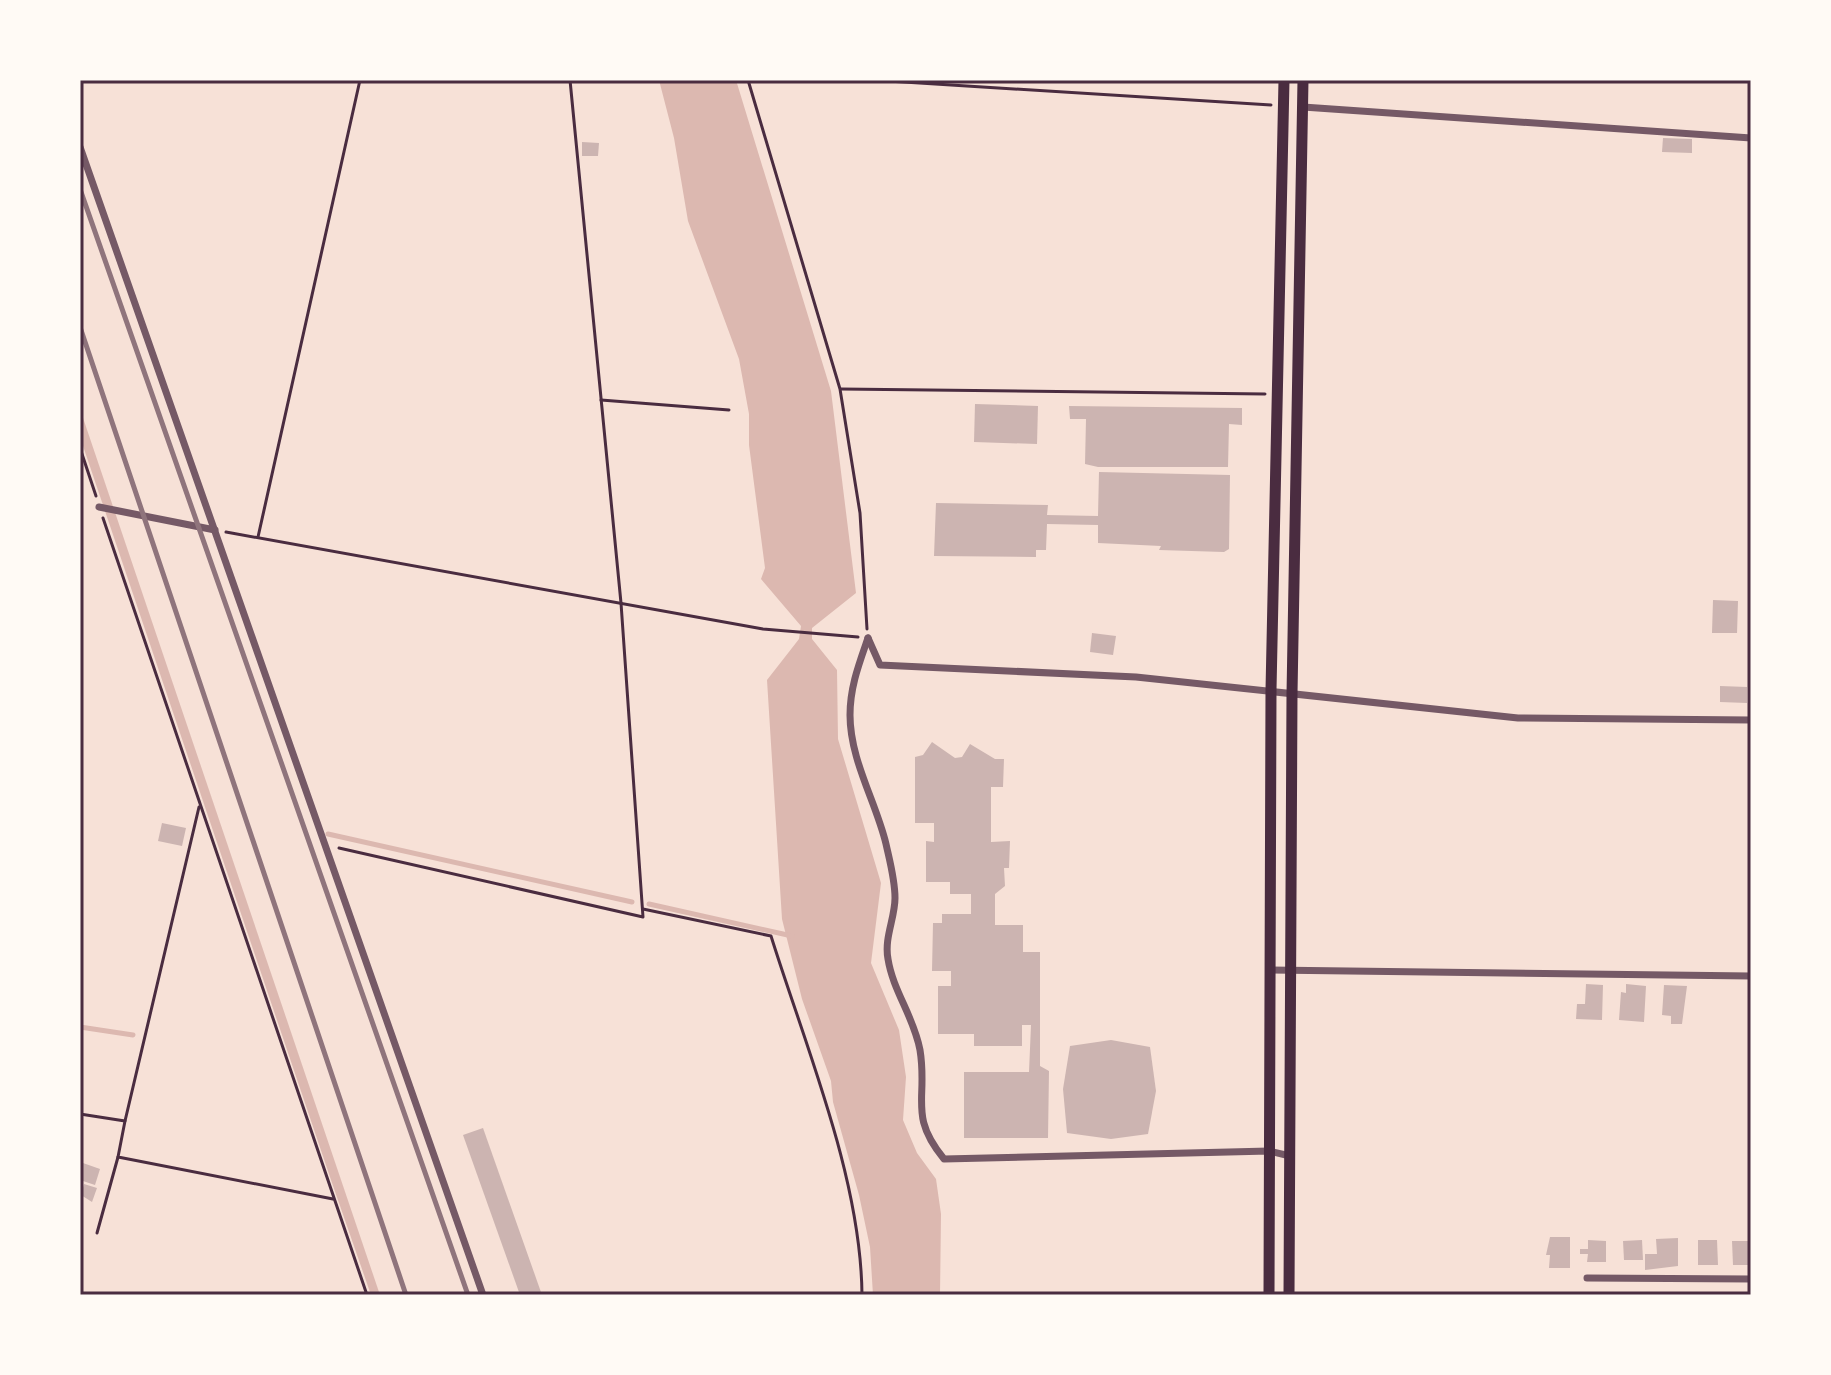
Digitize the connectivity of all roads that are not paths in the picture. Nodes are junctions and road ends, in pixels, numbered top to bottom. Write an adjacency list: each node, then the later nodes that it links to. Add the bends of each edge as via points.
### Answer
1 (1284, 80): 8 (main road)
2 (1303, 80): 3 (main road)
3 (1303, 107): 4 (street); 9 (main road)
4 (1751, 138)
5 (80, 147): 7 (street)
6 (101, 507): 7 (street)
7 (215, 530): 18 (street)
8 (1271, 690): 9 (street); 11 (main road); 14 (street, via 1136,677 880,665 868,638 852,683 850,718 893,878 896,901 887,955 920,1049 920,1111 926,1137 944,1159)
9 (1292, 694): 10 (street, via 1518,718); 12 (main road)
10 (1751, 720)
11 (1270, 970): 12 (street); 14 (main road)
12 (1291, 971): 13 (street); 15 (main road)
13 (1751, 976)
14 (1269, 1151): 15 (street); 19 (main road)
15 (1290, 1156): 20 (main road)
16 (1587, 1278): 17 (street)
17 (1751, 1279)
18 (483, 1295)
19 (1269, 1295)
20 (1289, 1295)

